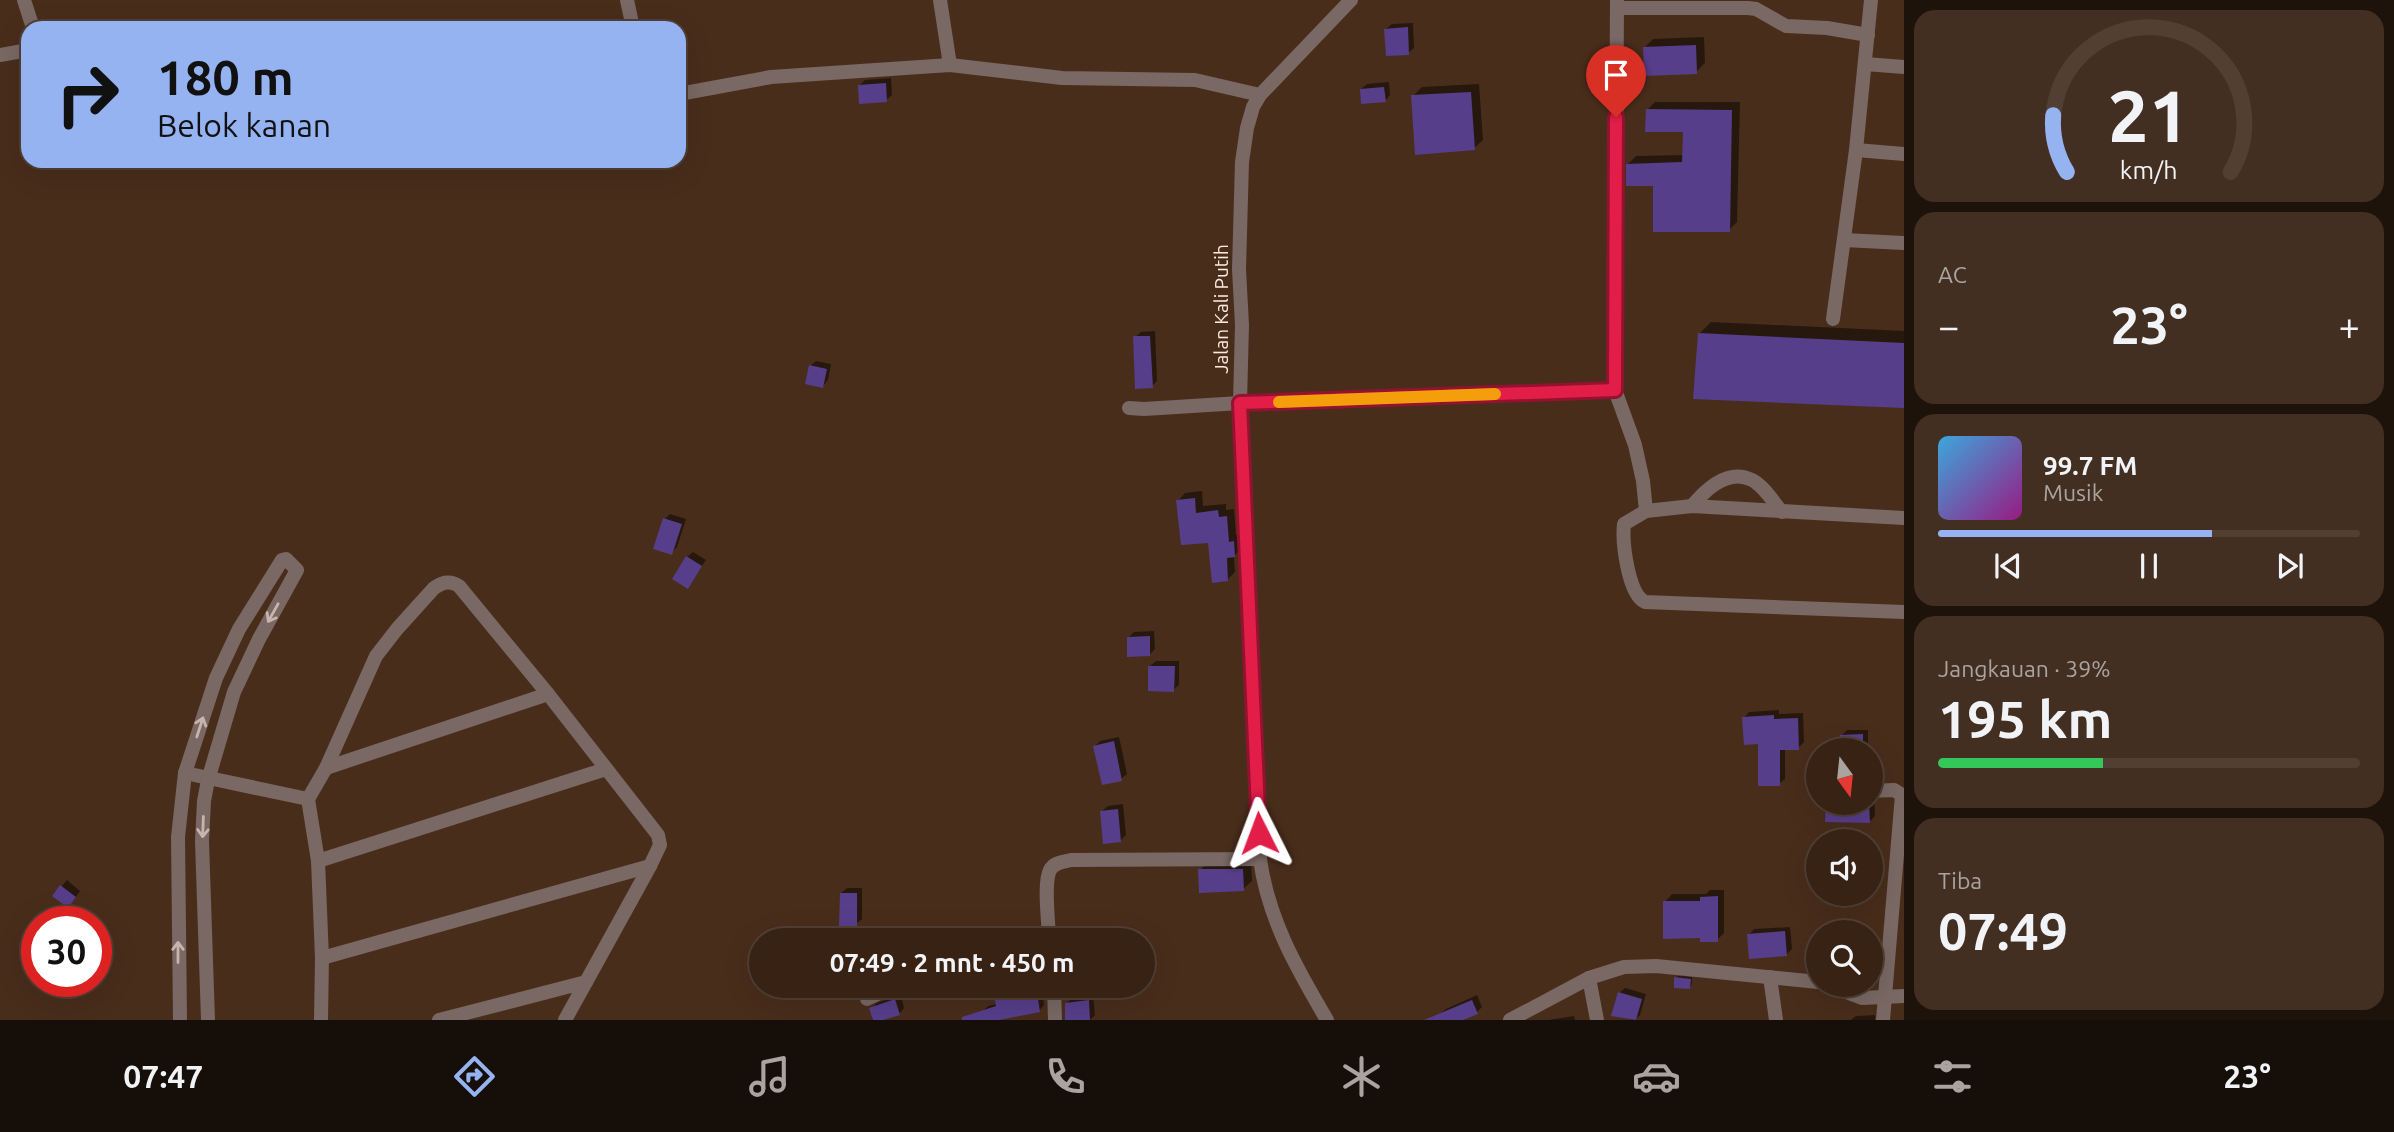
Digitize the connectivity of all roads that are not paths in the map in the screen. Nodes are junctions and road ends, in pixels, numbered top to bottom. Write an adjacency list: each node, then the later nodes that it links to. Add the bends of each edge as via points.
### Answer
1 (24, 0): 7 (street)
2 (626, 0): 8 (street)
3 (940, 0): 13 (street)
4 (1351, 0): 16 (street, Jalan Kali Putih)
5 (1871, 0): 9 (street)
6 (1617, 4): 9 (street, via 1748,8 1786,26); 22 (street)
7 (31, 21)
8 (631, 21)
9 (1868, 35): 12 (street)
10 (21, 51): 11 (street)
11 (0, 55)
12 (1865, 64): 14 (street); 17 (street)
13 (950, 65): 15 (street, via 771,76); 16 (street, via 1062,78 1195,80)
14 (1904, 67)
15 (686, 93)
16 (1260, 95): 23 (street, Jalan Kali Putih, via 1250,117 1242,162)
17 (1856, 150): 18 (street); 19 (street)
18 (1904, 154)
19 (1844, 240): 20 (street); 21 (street)
20 (1904, 243)
21 (1833, 319)
22 (1615, 390): 23 (street); 26 (street, via 1635,445)
23 (1240, 403): 24 (street); 37 (street, Jalan Kali Putih)
24 (1129, 408)
25 (1692, 506): 26 (street); 27 (street); 27 (street, via 1719,481 1732,476 1753,480)
26 (1646, 511): 29 (street, via 1623,524 1622,534 1632,587 1645,602)
27 (1782, 512): 28 (street)
28 (1904, 518)
29 (1904, 612)
30 (548, 694): 31 (street); 31 (street, via 459,586 443,582 376,656); 32 (street)
31 (326, 768): 36 (street)
32 (606, 769): 38 (street); 39 (street, via 658,835 660,845)
33 (185, 774): 34 (street); 34 (street, one-way to 34, via 216,678 239,629 286,559 297,570 234,692); 50 (street, one-way to 33, via 178,837)
34 (208, 780): 36 (street); 51 (street, one-way to 51, via 202,841)
35 (1883, 791): 49 (street, via 1902,795)
36 (308, 799): 38 (street)
37 (1260, 859): 40 (street, via 1057,863 1050,870 1047,886); 56 (street, Jalan Kali Putih, via 1279,930)
38 (318, 861): 41 (street)
39 (650, 866): 41 (street); 45 (street)
40 (1049, 928)
41 (322, 958): 52 (street)
42 (1770, 976): 43 (street, via 1645,966 1623,967); 44 (street); 59 (street)
43 (1588, 978): 57 (street); 58 (street)
44 (1806, 980)
45 (586, 982): 53 (street); 54 (street)
46 (1904, 996): 49 (street)
47 (1858, 997): 49 (street)
48 (1054, 998): 55 (street)
49 (1883, 999): 60 (street)
50 (180, 1020)
51 (208, 1020)
52 (321, 1020)
53 (439, 1020)
54 (565, 1020)
55 (1055, 1020)
56 (1327, 1020)
57 (1510, 1020)
58 (1597, 1020)
59 (1776, 1020)
60 (1883, 1020)

